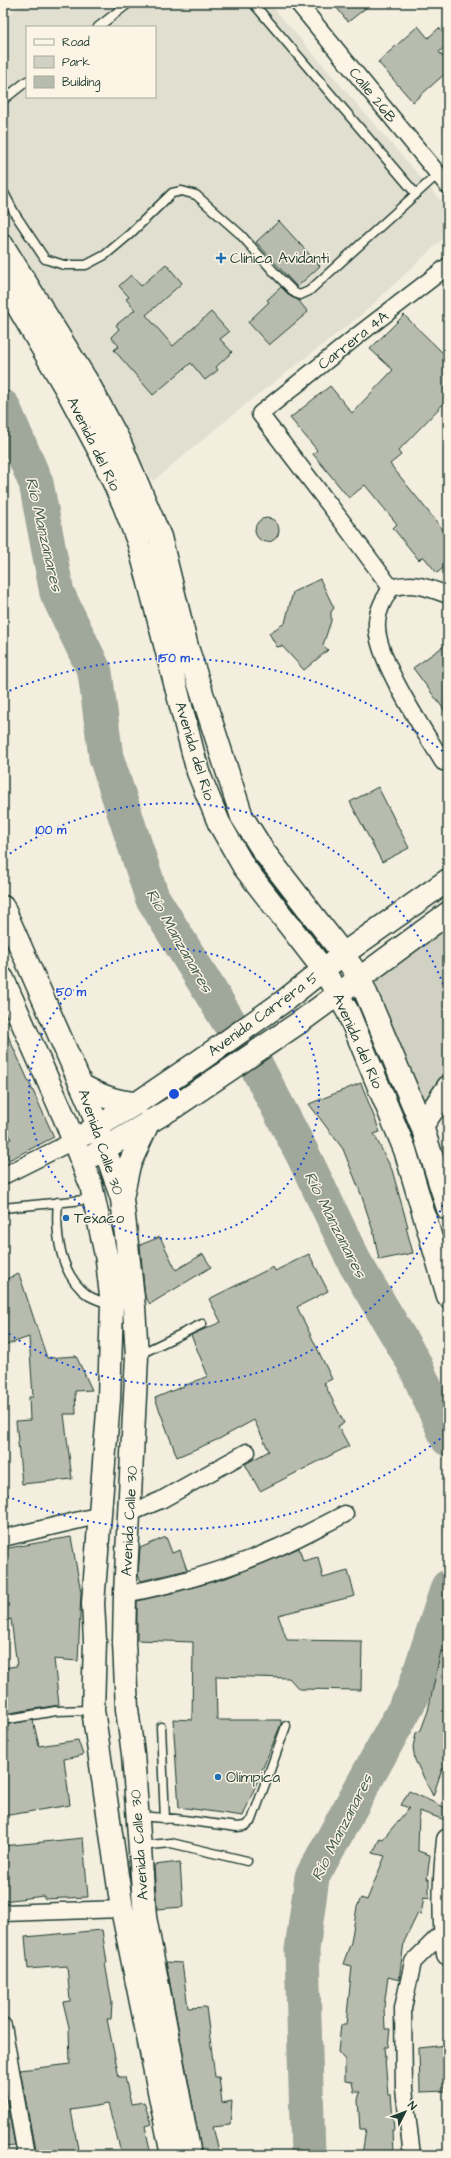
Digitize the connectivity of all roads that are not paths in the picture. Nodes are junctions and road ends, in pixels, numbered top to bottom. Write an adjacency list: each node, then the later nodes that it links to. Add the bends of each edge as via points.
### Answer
1 (129, 3): 4 (lane)
2 (253, 3): 10 (lane)
3 (298, 3): 7 (street, Calle 26B)
4 (99, 26)
5 (26, 82): 6 (lane)
6 (3, 100)
7 (438, 174): 8 (street, Calle 26B); 10 (lane)
8 (448, 186)
9 (3, 191): 10 (lane, via 15,214 46,259 64,265 86,265 105,255 172,193 196,195 240,234 276,274 300,295 309,291)
10 (416, 194)
11 (3, 246): 20 (main road, Avenida del Río, via 88,383 120,443 144,497 160,537 187,647 242,816 264,852)
12 (448, 266): 14 (street, Carrera 4A, via 260,414)
13 (3, 281): 21 (main road, Avenida del Río, via 69,394 100,452 127,512 139,544 198,772 219,823 244,867)
14 (390, 588): 15 (street, via 405,584); 16 (street, via 381,605 377,622 378,640 388,667)
15 (448, 595)
16 (443, 762)
17 (448, 880): 20 (main road, Avenida Carrera 5)
18 (3, 907): 25 (main road, Avenida Calle 30)
19 (448, 913): 22 (main road, Avenida Carrera 5)
20 (343, 954): 21 (main road, Avenida Carrera 5); 22 (main road, Avenida del Río)
21 (323, 969): 24 (main road, Avenida del Río); 27 (main road, Avenida Carrera 5, via 284,1001)
22 (360, 979): 24 (main road, Avenida Carrera 5); 29 (main road, Avenida del Río)
23 (3, 980): 31 (main road, Avenida Calle 30)
24 (339, 994): 28 (main road, Avenida Carrera 5, via 176,1106); 40 (main road, Avenida del Río, via 404,1150)
25 (81, 1085): 27 (main road, via 120,1102); 30 (main road, Avenida Calle 30)
26 (448, 1087): 29 (main road)
27 (136, 1103): 30 (main road, Avenida Carrera 5)
28 (150, 1121): 32 (main road, Avenida Carrera 5); 36 (main road, via 129,1165)
29 (422, 1126): 39 (main road, Avenida del Río)
30 (98, 1127): 31 (main road, Avenida Carrera 5); 32 (main road, Avenida Calle 30)
31 (74, 1141): 33 (main road, Avenida Calle 30); 34 (street)
32 (106, 1149): 33 (main road, Avenida Carrera 5); 36 (main road, Avenida Calle 30)
33 (82, 1162): 35 (main road, Avenida Calle 30)
34 (3, 1176)
35 (95, 1199): 37 (lane); 41 (main road, Avenida Calle 30, via 107,1260)
36 (122, 1199): 43 (main road, Avenida Calle 30)
37 (58, 1202): 38 (lane); 41 (lane, via 56,1220 63,1262 74,1280 89,1296)
38 (3, 1208)
39 (448, 1209)
40 (448, 1296)
41 (112, 1305): 47 (main road, Avenida Calle 30)
42 (202, 1324): 43 (lane)
43 (138, 1356): 45 (main road, Avenida Calle 30)
44 (247, 1452): 45 (street, via 161,1500)
45 (128, 1514): 49 (main road, Avenida Calle 30)
46 (345, 1514): 49 (street, via 279,1547 204,1575 171,1585)
47 (101, 1515): 48 (street); 50 (main road, Avenida Calle 30, via 93,1603)
48 (3, 1538)
49 (125, 1594): 54 (main road, Avenida Calle 30, via 126,1702 133,1754)
50 (93, 1710): 51 (lane, via 56,1711); 59 (main road, Avenida Calle 30)
51 (3, 1720)
52 (286, 1726): 55 (lane, via 252,1820 245,1826)
53 (161, 1727): 55 (lane)
54 (136, 1816): 55 (lane); 57 (main road, Avenida Calle 30)
55 (165, 1819)
56 (448, 1840): 61 (main road, via 444,1876)
57 (139, 1846): 58 (lane, via 172,1843); 66 (main road, Avenida Calle 30, via 145,1917)
58 (247, 1861)
59 (122, 1909): 60 (street); 65 (main road, Avenida Calle 30)
60 (3, 1913)
61 (444, 1930): 62 (main road); 67 (street, via 413,1962 403,2008 404,2089)
62 (448, 1954)
63 (3, 2026): 64 (street)
64 (26, 2155)
65 (172, 2155)
66 (190, 2155)
67 (412, 2155)

